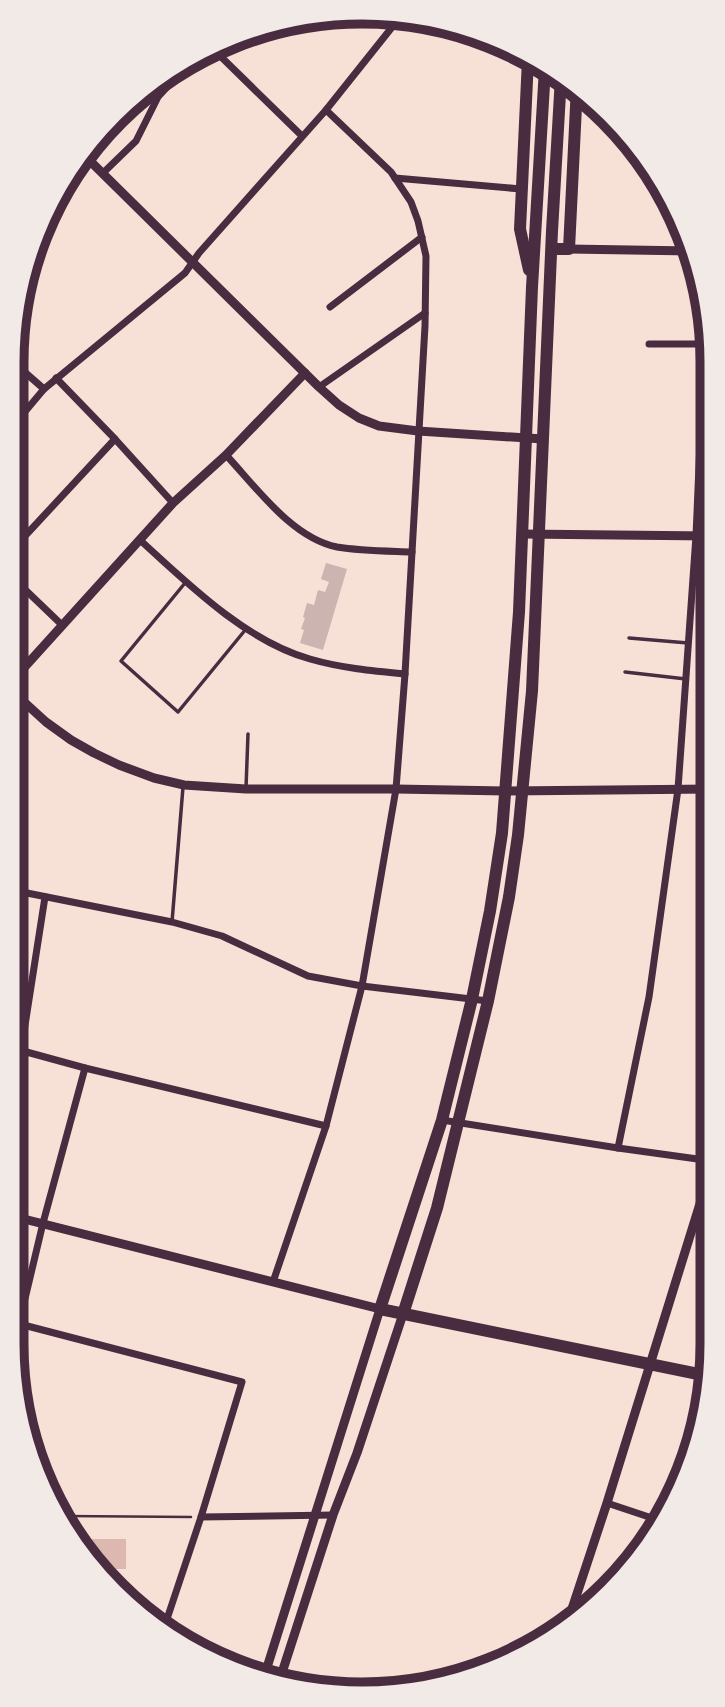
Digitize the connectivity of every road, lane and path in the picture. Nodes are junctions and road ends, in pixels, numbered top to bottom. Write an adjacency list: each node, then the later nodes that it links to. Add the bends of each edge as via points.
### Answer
1 (393, 26): 8 (street)
2 (220, 56): 9 (street)
3 (528, 68): 13 (main road)
4 (544, 78): 19 (main road)
5 (168, 86): 11 (street, via 136,141)
6 (560, 88): 15 (main road)
7 (576, 101): 16 (main road)
8 (326, 110): 9 (street); 12 (street)
9 (302, 136): 18 (street)
10 (91, 161): 11 (street)
11 (103, 173): 18 (street)
12 (395, 178): 13 (street); 14 (street, via 411,202)
13 (522, 189): 19 (main road, via 520,229)
14 (422, 237): 20 (street); 21 (street)
15 (552, 249): 16 (main road); 33 (main road)
16 (569, 249): 17 (street)
17 (682, 251)
18 (193, 262): 25 (street); 26 (street)
19 (532, 287): 31 (main road)
20 (330, 307)
21 (425, 313): 27 (street); 30 (street)
22 (649, 344): 23 (street)
23 (700, 344)
24 (24, 372): 28 (street)
25 (305, 373): 27 (street); 34 (street)
26 (56, 378): 28 (street); 32 (street)
27 (319, 387): 30 (street, via 359,418 379,426)
28 (44, 389): 29 (street)
29 (24, 413)
30 (418, 431): 31 (street); 43 (street)
31 (527, 438): 33 (street); 37 (main road)
32 (115, 439): 36 (street); 41 (street)
33 (543, 439): 38 (main road)
34 (226, 455): 36 (street); 43 (street, via 283,517 310,537 335,547)
35 (700, 460): 39 (street)
36 (173, 503): 42 (street)
37 (522, 534): 38 (street); 61 (main road)
38 (539, 534): 39 (street); 62 (main road)
39 (696, 536): 40 (street); 49 (street)
40 (700, 536)
41 (24, 537)
42 (140, 540): 44 (street); 46 (street)
43 (412, 552): 52 (street)
44 (186, 582): 47 (street); 47 (lane, via 121,661 178,712)
45 (24, 589): 46 (street)
46 (62, 625): 50 (street)
47 (246, 629): 52 (street, via 307,658)
48 (629, 638): 49 (lane)
49 (688, 643): 53 (street)
50 (24, 668)
51 (625, 673): 53 (lane)
52 (405, 674): 58 (street)
53 (686, 679): 59 (street)
54 (24, 702): 56 (street, via 94,753)
55 (248, 734): 57 (lane)
56 (184, 785): 57 (street); 65 (lane)
57 (246, 789): 58 (street)
58 (396, 789): 61 (street); 66 (street)
59 (678, 789): 60 (street); 62 (street); 75 (street, via 649,997)
60 (700, 789)
61 (505, 791): 62 (street); 67 (main road, via 490,911)
62 (522, 791): 68 (main road, via 509,897)
63 (24, 893): 64 (street)
64 (45, 897): 65 (street); 69 (street)
65 (172, 922): 66 (street, via 222,936 308,976)
66 (362, 986): 67 (street); 74 (street)
67 (472, 999): 68 (street); 72 (main road)
68 (488, 1001): 73 (main road)
69 (24, 1032)
70 (24, 1052): 71 (street)
71 (85, 1068): 74 (street); 79 (street)
72 (442, 1120): 73 (street); 82 (main road)
73 (458, 1123): 75 (street); 83 (main road)
74 (326, 1126): 80 (street)
75 (618, 1148): 76 (street)
76 (700, 1161)
77 (700, 1201): 85 (street)
78 (24, 1219): 79 (street)
79 (43, 1223): 80 (street); 81 (street)
80 (273, 1282): 82 (street)
81 (24, 1293)
82 (380, 1309): 83 (main road); 89 (street)
83 (403, 1314): 85 (main road); 90 (street)
84 (24, 1325): 91 (street, via 242,1382)
85 (649, 1365): 86 (main road); 87 (street)
86 (699, 1374)
87 (607, 1503): 92 (street); 93 (street)
88 (71, 1516): 91 (path)
89 (316, 1516): 90 (street); 91 (street); 95 (street)
90 (333, 1516): 96 (street)
91 (201, 1517): 94 (street)
92 (652, 1518)
93 (572, 1610)
94 (167, 1620)
95 (267, 1669)
96 (282, 1673)

